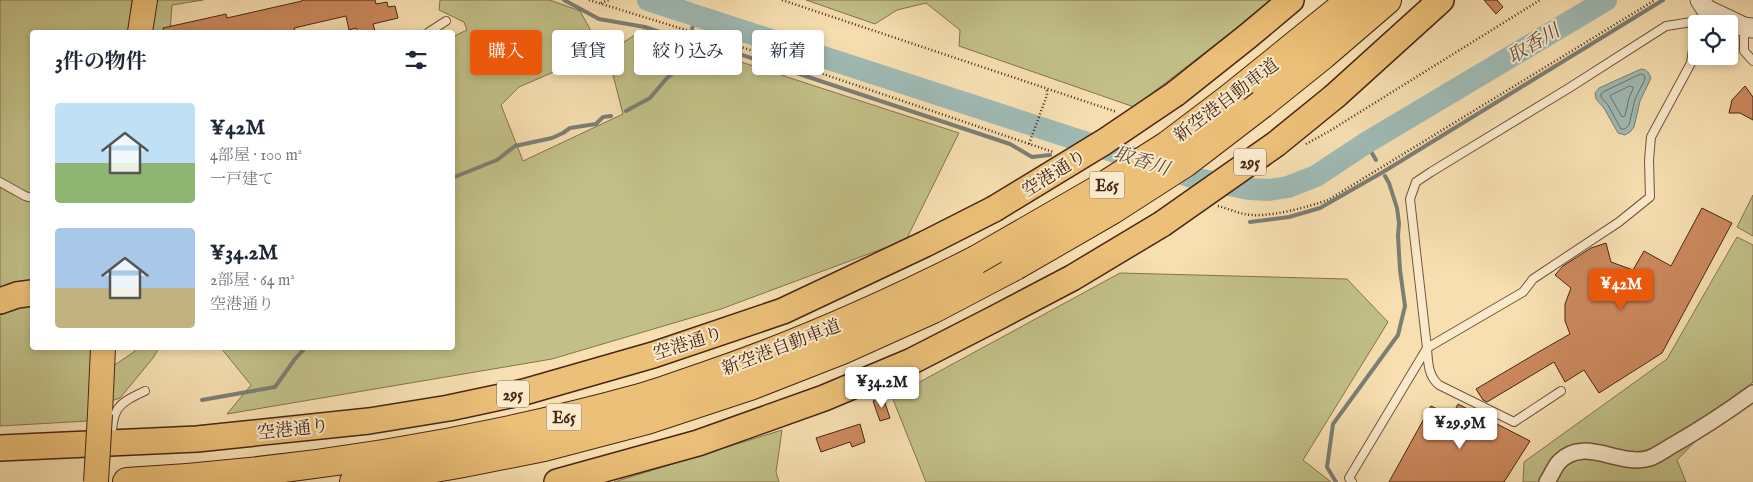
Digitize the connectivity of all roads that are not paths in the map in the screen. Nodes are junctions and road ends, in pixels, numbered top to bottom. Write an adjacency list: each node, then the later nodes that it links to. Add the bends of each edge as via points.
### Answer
1 (145, 0): 9 (main road)
2 (1291, 0): 22 (highway, 空港通り / 295, bridge, via 1175,94 1104,142 994,209 783,311 653,355 524,392 449,408 369,421 197,439)
3 (1351, 0): 25 (highway, 新空港自動車道 / E65, bridge, via 1168,145 1096,191 976,260 908,294 742,364 641,398 415,448 303,466)
4 (1387, 0): 26 (highway, 新空港自動車道 / E65, bridge, via 1323,55 1185,163 1112,210 933,309 750,386 647,420 544,447)
5 (1441, 0): 27 (highway, 295, bridge, via 1335,96 1276,144 1162,224 1072,278 928,352 824,398 698,443)
6 (1688, 19): 17 (lane, via 1666,26 1416,182 1410,199)
7 (446, 21): 10 (lane)
8 (1748, 27): 11 (lane, via 1744,51)
9 (140, 30)
10 (432, 30)
11 (1753, 61)
12 (1690, 65): 17 (lane, via 1651,137 1650,197 1619,222 1533,279 1523,292)
13 (0, 182): 14 (lane)
14 (30, 197)
15 (30, 293): 16 (highway)
16 (0, 301)
17 (1427, 348): 20 (lane, via 1433,380 1514,422); 28 (lane, via 1349,478)
18 (103, 350): 24 (main road, bridge)
19 (145, 391): 22 (lane, via 126,399 114,415)
20 (1561, 391)
21 (1753, 393): 29 (street, via 1706,426 1649,458 1630,460 1582,451 1568,454 1558,463)
22 (111, 444): 23 (highway, 空港通り / 295)
23 (0, 448)
24 (96, 482)
25 (127, 482)
26 (354, 482)
27 (556, 482)
28 (1352, 482)
29 (1547, 482)

